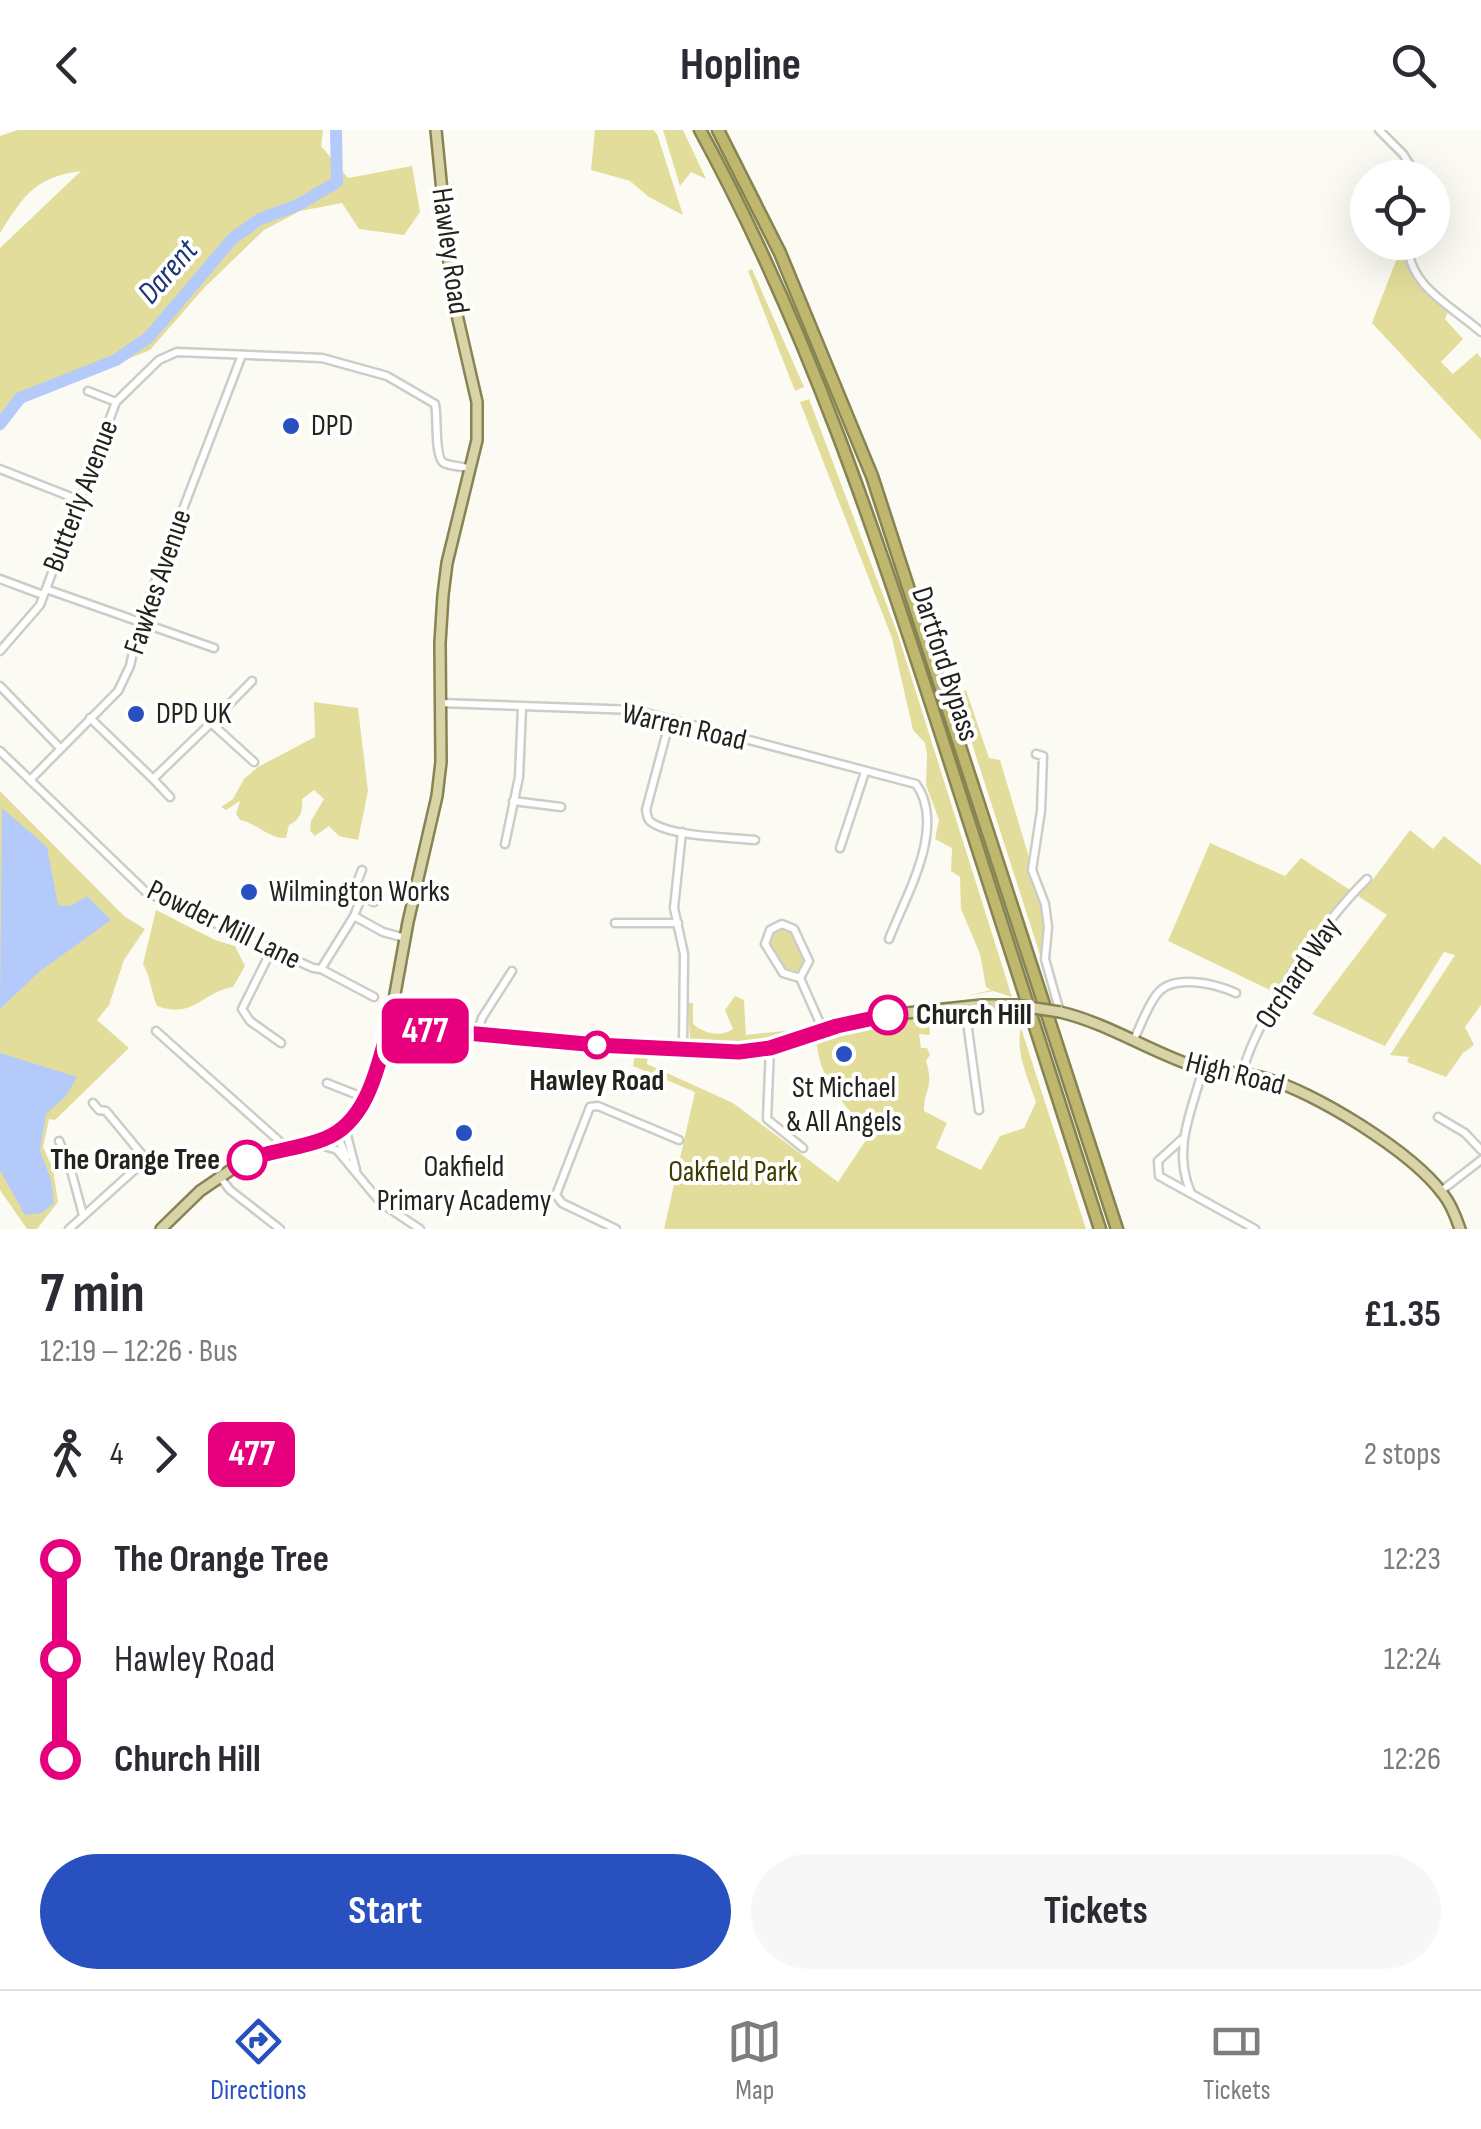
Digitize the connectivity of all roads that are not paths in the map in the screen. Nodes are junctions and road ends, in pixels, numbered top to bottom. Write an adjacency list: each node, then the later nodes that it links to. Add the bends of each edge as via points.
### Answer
1 (436, 130): 11 (main road, Hawley Road, via 452,293 477,402)
2 (700, 130): 91 (highway, Dartford Bypass, via 813,368 864,500)
3 (718, 130): 92 (highway, Dartford Bypass, via 780,253 872,476)
4 (1379, 130): 5 (street)
5 (1407, 160)
6 (1411, 260): 7 (street, via 1421,280)
7 (1481, 332)
8 (242, 355): 10 (street, Butterly Avenue, via 177,352 159,360); 11 (street, Butterly Avenue, via 322,358 388,376 435,404 437,454 444,463); 16 (street, Fawkes Avenue)
9 (88, 391): 10 (street)
10 (116, 402): 13 (street, Butterly Avenue)
11 (470, 468): 21 (main road, Hawley Road, via 445,579)
12 (0, 469): 13 (street)
13 (79, 500): 15 (street, Butterly Avenue)
14 (0, 579): 15 (street)
15 (44, 592): 16 (street); 18 (street, Butterly Avenue)
16 (139, 624): 17 (street); 23 (street, Fawkes Avenue, via 118,691)
17 (214, 648)
18 (0, 651)
19 (252, 681): 25 (street)
20 (0, 686): 26 (street)
21 (440, 703): 22 (street, Warren Road); 47 (main road, Hawley Road, via 437,796)
22 (522, 708): 24 (street, Warren Road, via 635,710); 34 (street)
23 (90, 718): 26 (street, Fawkes Avenue); 32 (street)
24 (670, 720): 30 (street, Warren Road); 36 (street, via 646,810 654,825)
25 (211, 723): 29 (street); 32 (street)
26 (60, 748): 31 (street, Fawkes Avenue)
27 (0, 751): 31 (street, Powder Mill Lane)
28 (1036, 754): 56 (street, via 1044,756 1032,870 1045,904 1045,959)
29 (254, 762)
30 (865, 772): 39 (street); 48 (street, Warren Road, via 912,783 923,794 929,831)
31 (30, 780): 49 (street, Powder Mill Lane, via 146,892)
32 (153, 780): 33 (street)
33 (170, 797)
34 (513, 801): 35 (street); 38 (street)
35 (561, 808)
36 (682, 832): 37 (street); 45 (street)
37 (755, 840)
38 (505, 844)
39 (840, 848)
40 (362, 870): 42 (street, via 354,892)
41 (1367, 879): 66 (street, Orchard Way, via 1278,996)
42 (362, 896): 43 (street); 44 (street)
43 (374, 902)
44 (354, 916): 47 (street); 50 (street)
45 (678, 923): 46 (street); 64 (street, via 684,954)
46 (615, 924)
47 (406, 938): 57 (main road, Hawley Road)
48 (889, 938)
49 (272, 950): 50 (street, Powder Mill Lane); 62 (street, via 242,1009)
50 (321, 969): 54 (street, Powder Mill Lane)
51 (512, 972): 60 (street)
52 (800, 978): 52 (street, via 783,973 766,944 770,930 782,924 794,930 809,961); 58 (street)
53 (1236, 994): 61 (street, via 1216,984 1171,985 1157,994)
54 (374, 997)
55 (965, 1007): 56 (main road, High Road, bridge); 58 (main road); 70 (street)
56 (1060, 1012): 61 (main road, High Road)
57 (389, 1026): 60 (main road); 68 (main road, Hawley Road)
58 (823, 1030): 63 (main road)
59 (156, 1031): 78 (street)
60 (477, 1036): 64 (main road)
61 (1134, 1039): 65 (main road, High Road)
62 (281, 1043)
63 (770, 1048): 64 (main road); 77 (street, via 767,1120)
64 (682, 1049)
65 (1202, 1070): 66 (main road, High Road); 74 (street)
66 (1242, 1074): 83 (main road, High Road, via 1285,1084 1362,1127)
67 (327, 1083): 68 (street)
68 (365, 1098): 72 (main road, Hawley Road)
69 (93, 1102): 85 (street, via 144,1157)
70 (978, 1110)
71 (1438, 1117): 79 (street)
72 (341, 1131): 76 (main road); 82 (street)
73 (679, 1140): 90 (street, via 590,1107 556,1195)
74 (1181, 1140): 84 (street, via 1182,1170); 84 (street, via 1156,1170)
75 (58, 1141): 85 (street)
76 (314, 1142): 78 (main road); 82 (street, via 337,1150)
77 (804, 1148)
78 (288, 1149): 81 (main road)
79 (1481, 1150)
80 (1481, 1160): 83 (street)
81 (219, 1176): 87 (main road); 88 (street)
82 (358, 1176): 89 (street)
83 (1441, 1191): 94 (main road, High Road)
84 (1192, 1194): 93 (street)
85 (82, 1215): 86 (street)
86 (69, 1229)
87 (161, 1229)
88 (280, 1229)
89 (420, 1229)
90 (616, 1229)
91 (1100, 1229)
92 (1117, 1229)
93 (1255, 1229)
94 (1460, 1229)

